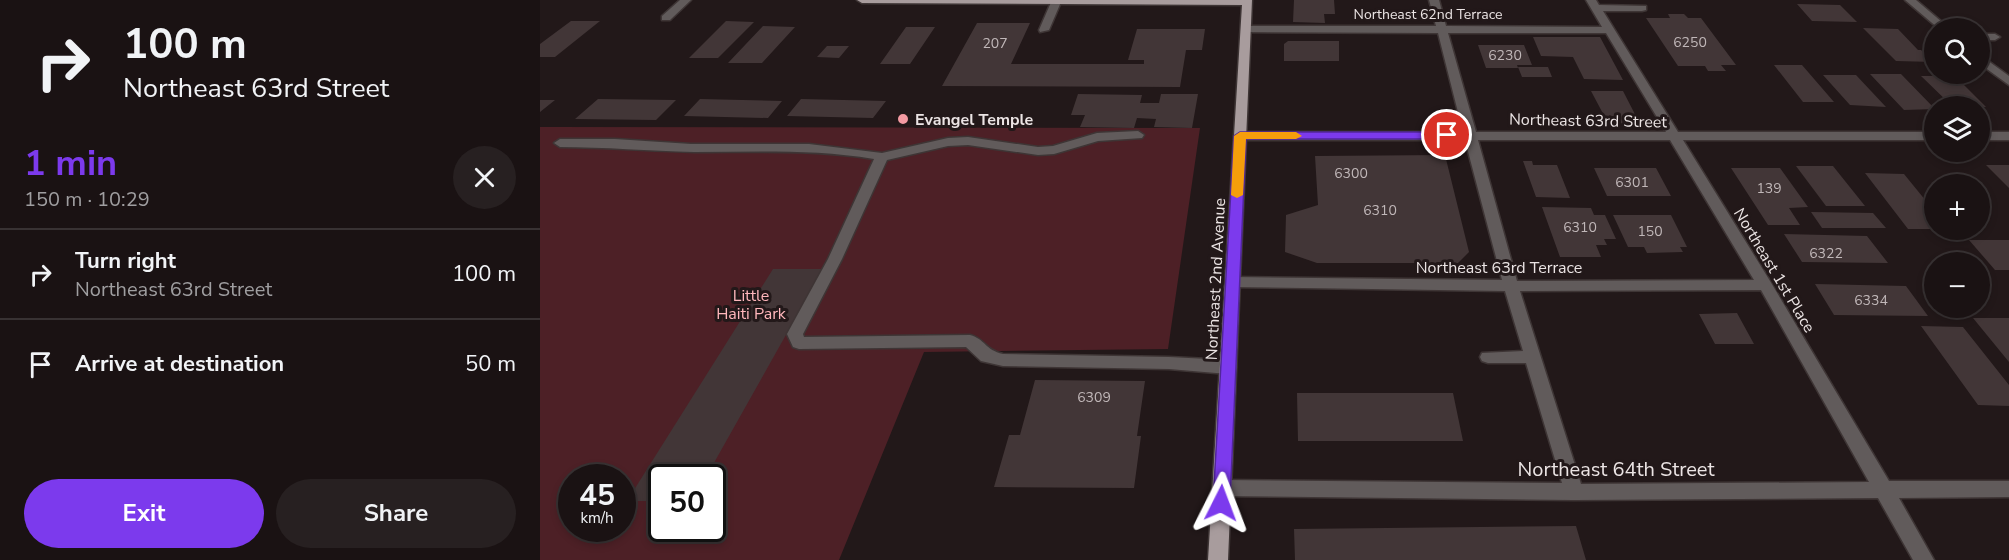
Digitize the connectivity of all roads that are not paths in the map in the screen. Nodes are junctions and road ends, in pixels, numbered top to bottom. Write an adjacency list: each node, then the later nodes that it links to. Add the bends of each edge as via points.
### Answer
1 (686, 0): 9 (street)
2 (862, 0): 6 (main road)
3 (1434, 0): 12 (street)
4 (1910, 0): 10 (street)
5 (1247, 1): 6 (main road); 11 (main road, Northeast 2nd Avenue)
6 (1056, 2): 13 (street)
7 (1594, 4): 8 (street); 14 (street, Northeast 1st Place)
8 (1642, 8)
9 (666, 18)
10 (1932, 18)
11 (1246, 29): 12 (street, Northeast 62nd Terrace); 21 (main road, Northeast 2nd Avenue)
12 (1440, 29): 14 (street, Northeast 62nd Terrace); 20 (street)
13 (1044, 30)
14 (1610, 30): 25 (street, Northeast 1st Place)
15 (1990, 37): 16 (street)
16 (1995, 37)
17 (1990, 66): 18 (street)
18 (2009, 82)
19 (1138, 135): 27 (street, via 1097,137 1038,151 948,142)
20 (1470, 135): 21 (street, Northeast 63rd Street); 25 (street, Northeast 63rd Street); 30 (street)
21 (1240, 136): 28 (main road, Northeast 2nd Avenue)
22 (1924, 136): 25 (street, Northeast 63rd Street)
23 (1990, 136): 24 (street)
24 (2009, 136)
25 (1674, 137): 29 (street, Northeast 1st Place)
26 (560, 143): 27 (street, via 809,147)
27 (882, 157): 33 (street, via 795,334 799,343 970,342 987,357 1003,360)
28 (1233, 282): 30 (street, Northeast 63rd Terrace); 33 (main road, Northeast 2nd Avenue)
29 (1765, 285): 30 (street, Northeast 63rd Terrace); 36 (street, Northeast 1st Place)
30 (1511, 286): 32 (street)
31 (1488, 357): 32 (street)
32 (1533, 357): 37 (street)
33 (1228, 368): 34 (main road, Northeast 2nd Avenue)
34 (1222, 488): 37 (street, Northeast 64th Street); 38 (main road, Northeast 2nd Avenue)
35 (2009, 489): 36 (street, Northeast 64th Street)
36 (1883, 491): 37 (street, Northeast 64th Street); 39 (street, Northeast 1st Place)
37 (1574, 492)
38 (1218, 560)
39 (1924, 560)

